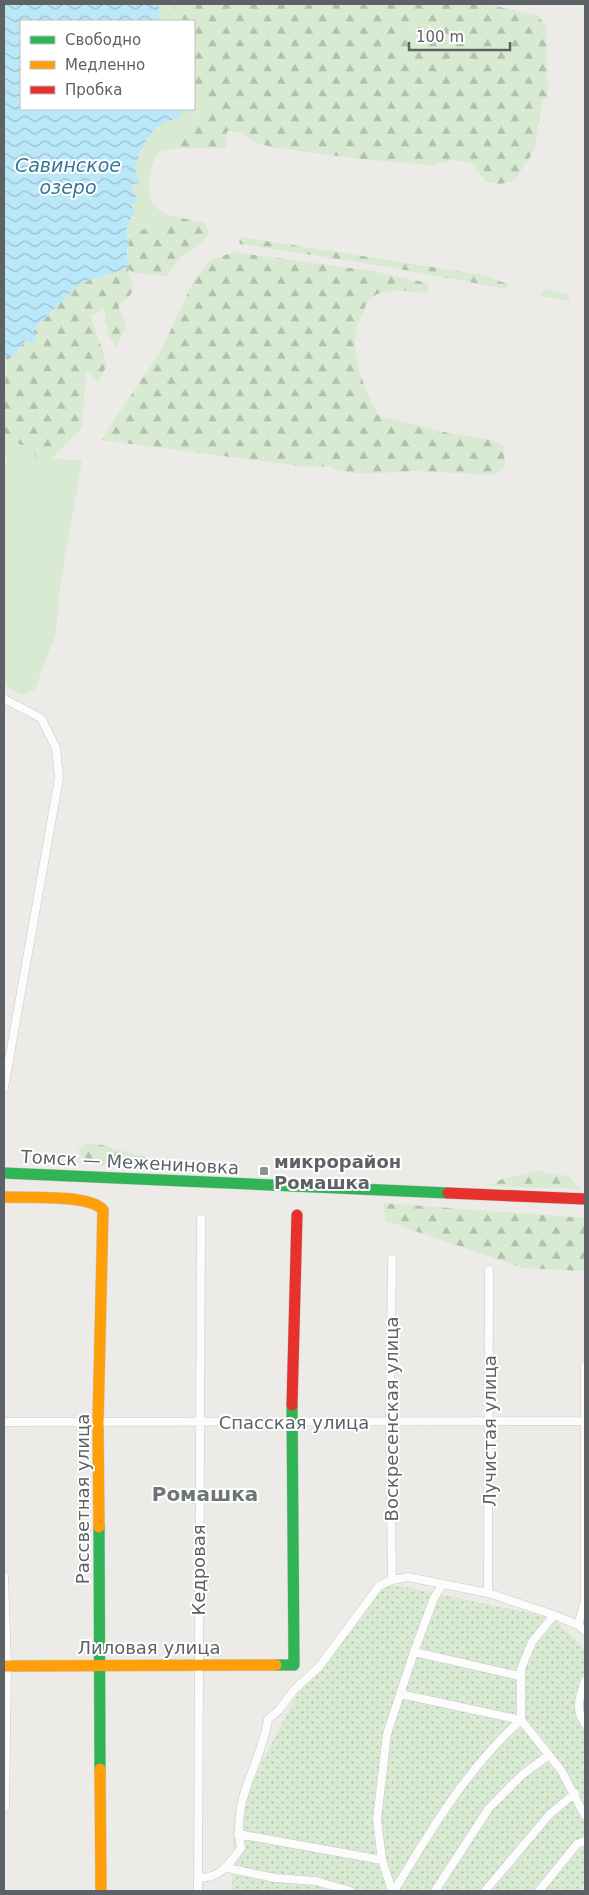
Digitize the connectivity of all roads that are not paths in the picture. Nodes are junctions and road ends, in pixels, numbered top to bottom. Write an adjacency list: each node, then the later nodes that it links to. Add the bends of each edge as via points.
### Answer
1 (4, 699): 2 (street, via 41,718 56,748 59,778)
2 (4, 1088)
3 (4, 1173): 5 (street, Томск — Межениновка)
4 (4, 1197): 13 (street, Рассветная улица, via 81,1200 93,1202 103,1210)
5 (585, 1199)
6 (297, 1215): 15 (street)
7 (201, 1219): 14 (street, Кедровая)
8 (392, 1259): 16 (street, Воскресенская улица)
9 (489, 1270): 17 (street, Лучистая улица)
10 (585, 1366): 11 (street)
11 (585, 1421): 17 (street, Спасская улица); 23 (street, via 585,1601)
12 (4, 1422): 13 (street, Спасская улица)
13 (98, 1422): 14 (street, Спасская улица); 26 (street, Рассветная улица)
14 (199, 1422): 15 (street, Спасская улица); 27 (street, Кедровая)
15 (292, 1422): 16 (street, Спасская улица); 27 (street, Лиловая улица, via 294,1665)
16 (390, 1422): 17 (street, Спасская улица); 19 (street, Воскресенская улица)
17 (489, 1422): 21 (street, Лучистая улица)
18 (4, 1576): 28 (street)
19 (392, 1580): 20 (street, via 408,1577); 38 (street, via 379,1586 319,1667 268,1719 265,1741 244,1792)
20 (442, 1585): 21 (street); 25 (street)
21 (488, 1593): 22 (street)
22 (554, 1615): 23 (street); 29 (street, via 532,1642)
23 (578, 1625): 24 (street)
24 (585, 1631)
25 (414, 1652): 29 (street); 31 (street)
26 (101, 1664): 27 (street, Лиловая улица); 28 (street, Лиловая улица); 43 (street, Рассветная улица)
27 (197, 1664): 42 (street, Кедровая)
28 (5, 1666): 36 (street)
29 (520, 1676): 32 (street)
30 (585, 1681): 33 (street, via 578,1701 579,1716)
31 (400, 1694): 32 (street); 40 (street, via 387,1734 377,1819)
32 (521, 1720): 34 (street); 46 (street, via 476,1766)
33 (585, 1724)
34 (549, 1755): 35 (street); 47 (street, via 522,1775 489,1808)
35 (575, 1793): 37 (street); 48 (street, via 550,1815)
36 (5, 1807)
37 (585, 1816)
38 (238, 1834): 40 (street); 41 (street, via 241,1848)
39 (585, 1841): 49 (street, via 577,1844)
40 (382, 1860): 46 (street)
41 (227, 1868): 42 (street, via 211,1878); 45 (street, via 275,1878 316,1881)
42 (198, 1878): 44 (street, Кедровая)
43 (101, 1891)
44 (198, 1891)
45 (350, 1891)
46 (393, 1891)
47 (435, 1891)
48 (486, 1891)
49 (539, 1891)

